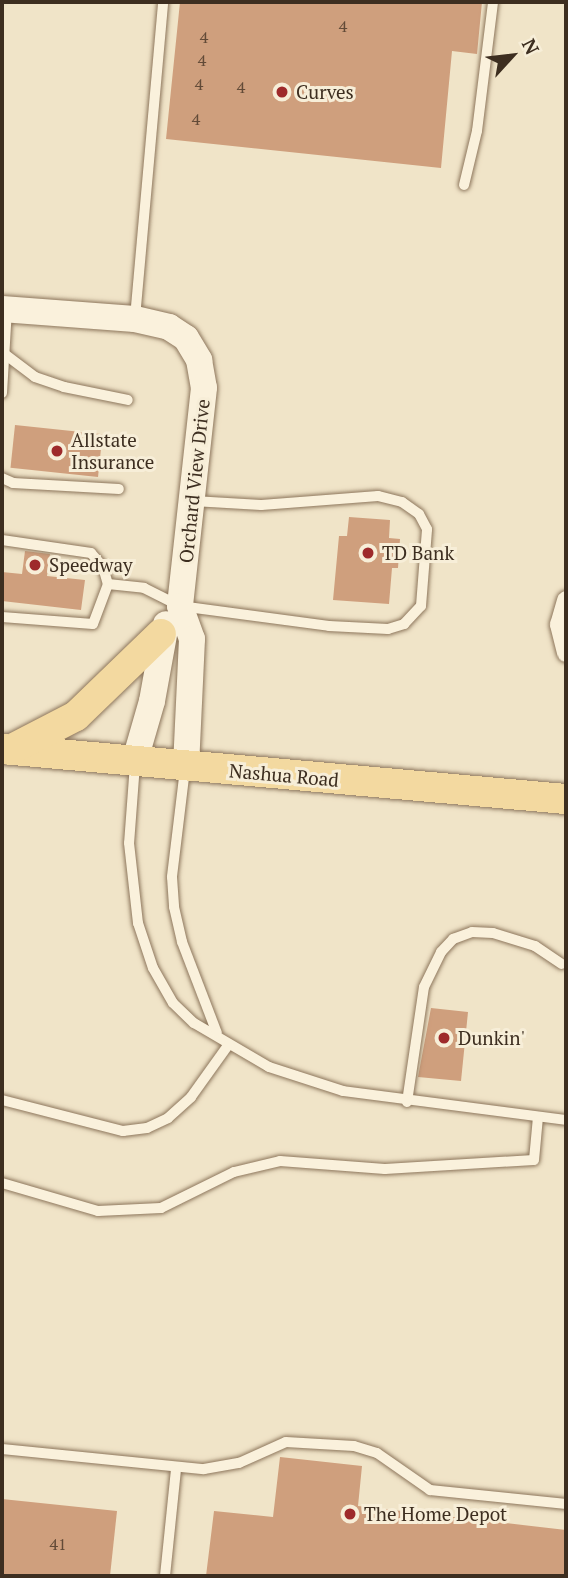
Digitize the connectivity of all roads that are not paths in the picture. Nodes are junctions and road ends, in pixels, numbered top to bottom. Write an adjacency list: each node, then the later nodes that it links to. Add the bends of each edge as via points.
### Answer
1 (163, 2): 5 (lane)
2 (493, 2): 3 (lane, via 477,131)
3 (464, 185)
4 (4, 309): 5 (street, Orchard View Drive); 6 (lane)
5 (135, 319): 11 (street, Orchard View Drive, via 169,327 186,338 199,360 204,388)
6 (6, 355): 7 (lane); 8 (lane, via 35,377)
7 (2, 393)
8 (128, 400)
9 (2, 478): 10 (lane)
10 (119, 489)
11 (194, 501): 15 (street, Orchard View Drive); 15 (lane, via 261,505 378,496 402,502 419,514 429,548 421,607 404,624 388,629 328,626)
12 (2, 540): 13 (lane, via 91,553 103,567)
13 (108, 584): 15 (lane, via 144,588); 16 (lane, via 93,624)
14 (566, 600): 18 (street, via 559,624)
15 (180, 606): 17 (street, Orchard View Drive); 21 (street, Orchard View Drive, via 192,639)
16 (2, 617)
17 (161, 634): 19 (main road, via 76,716); 20 (street, Orchard View Drive, via 152,701)
18 (566, 652)
19 (6, 750): 20 (main road, Nashua Road)
20 (135, 760): 21 (main road, Nashua Road); 24 (lane, via 129,842 138,923 153,968 173,1003 194,1023)
21 (186, 766): 22 (main road, Nashua Road); 24 (lane, via 172,877 174,906)
22 (566, 799)
23 (562, 964): 27 (lane, via 535,946 494,933 472,932 453,939 441,952 424,987)
24 (217, 1033): 25 (lane)
25 (229, 1044): 26 (lane, via 191,1097 168,1118 147,1128 123,1131); 27 (lane, via 269,1067 343,1091)
26 (2, 1100)
27 (407, 1102): 28 (lane)
28 (538, 1117): 29 (lane); 30 (lane, via 534,1160 385,1169 279,1161 234,1172 162,1208 98,1211)
29 (566, 1119)
30 (2, 1183)
31 (2, 1449): 32 (lane)
32 (176, 1469): 33 (lane, via 239,1463 286,1442 354,1446 377,1453 430,1490); 34 (lane)
33 (566, 1504)
34 (165, 1576)

